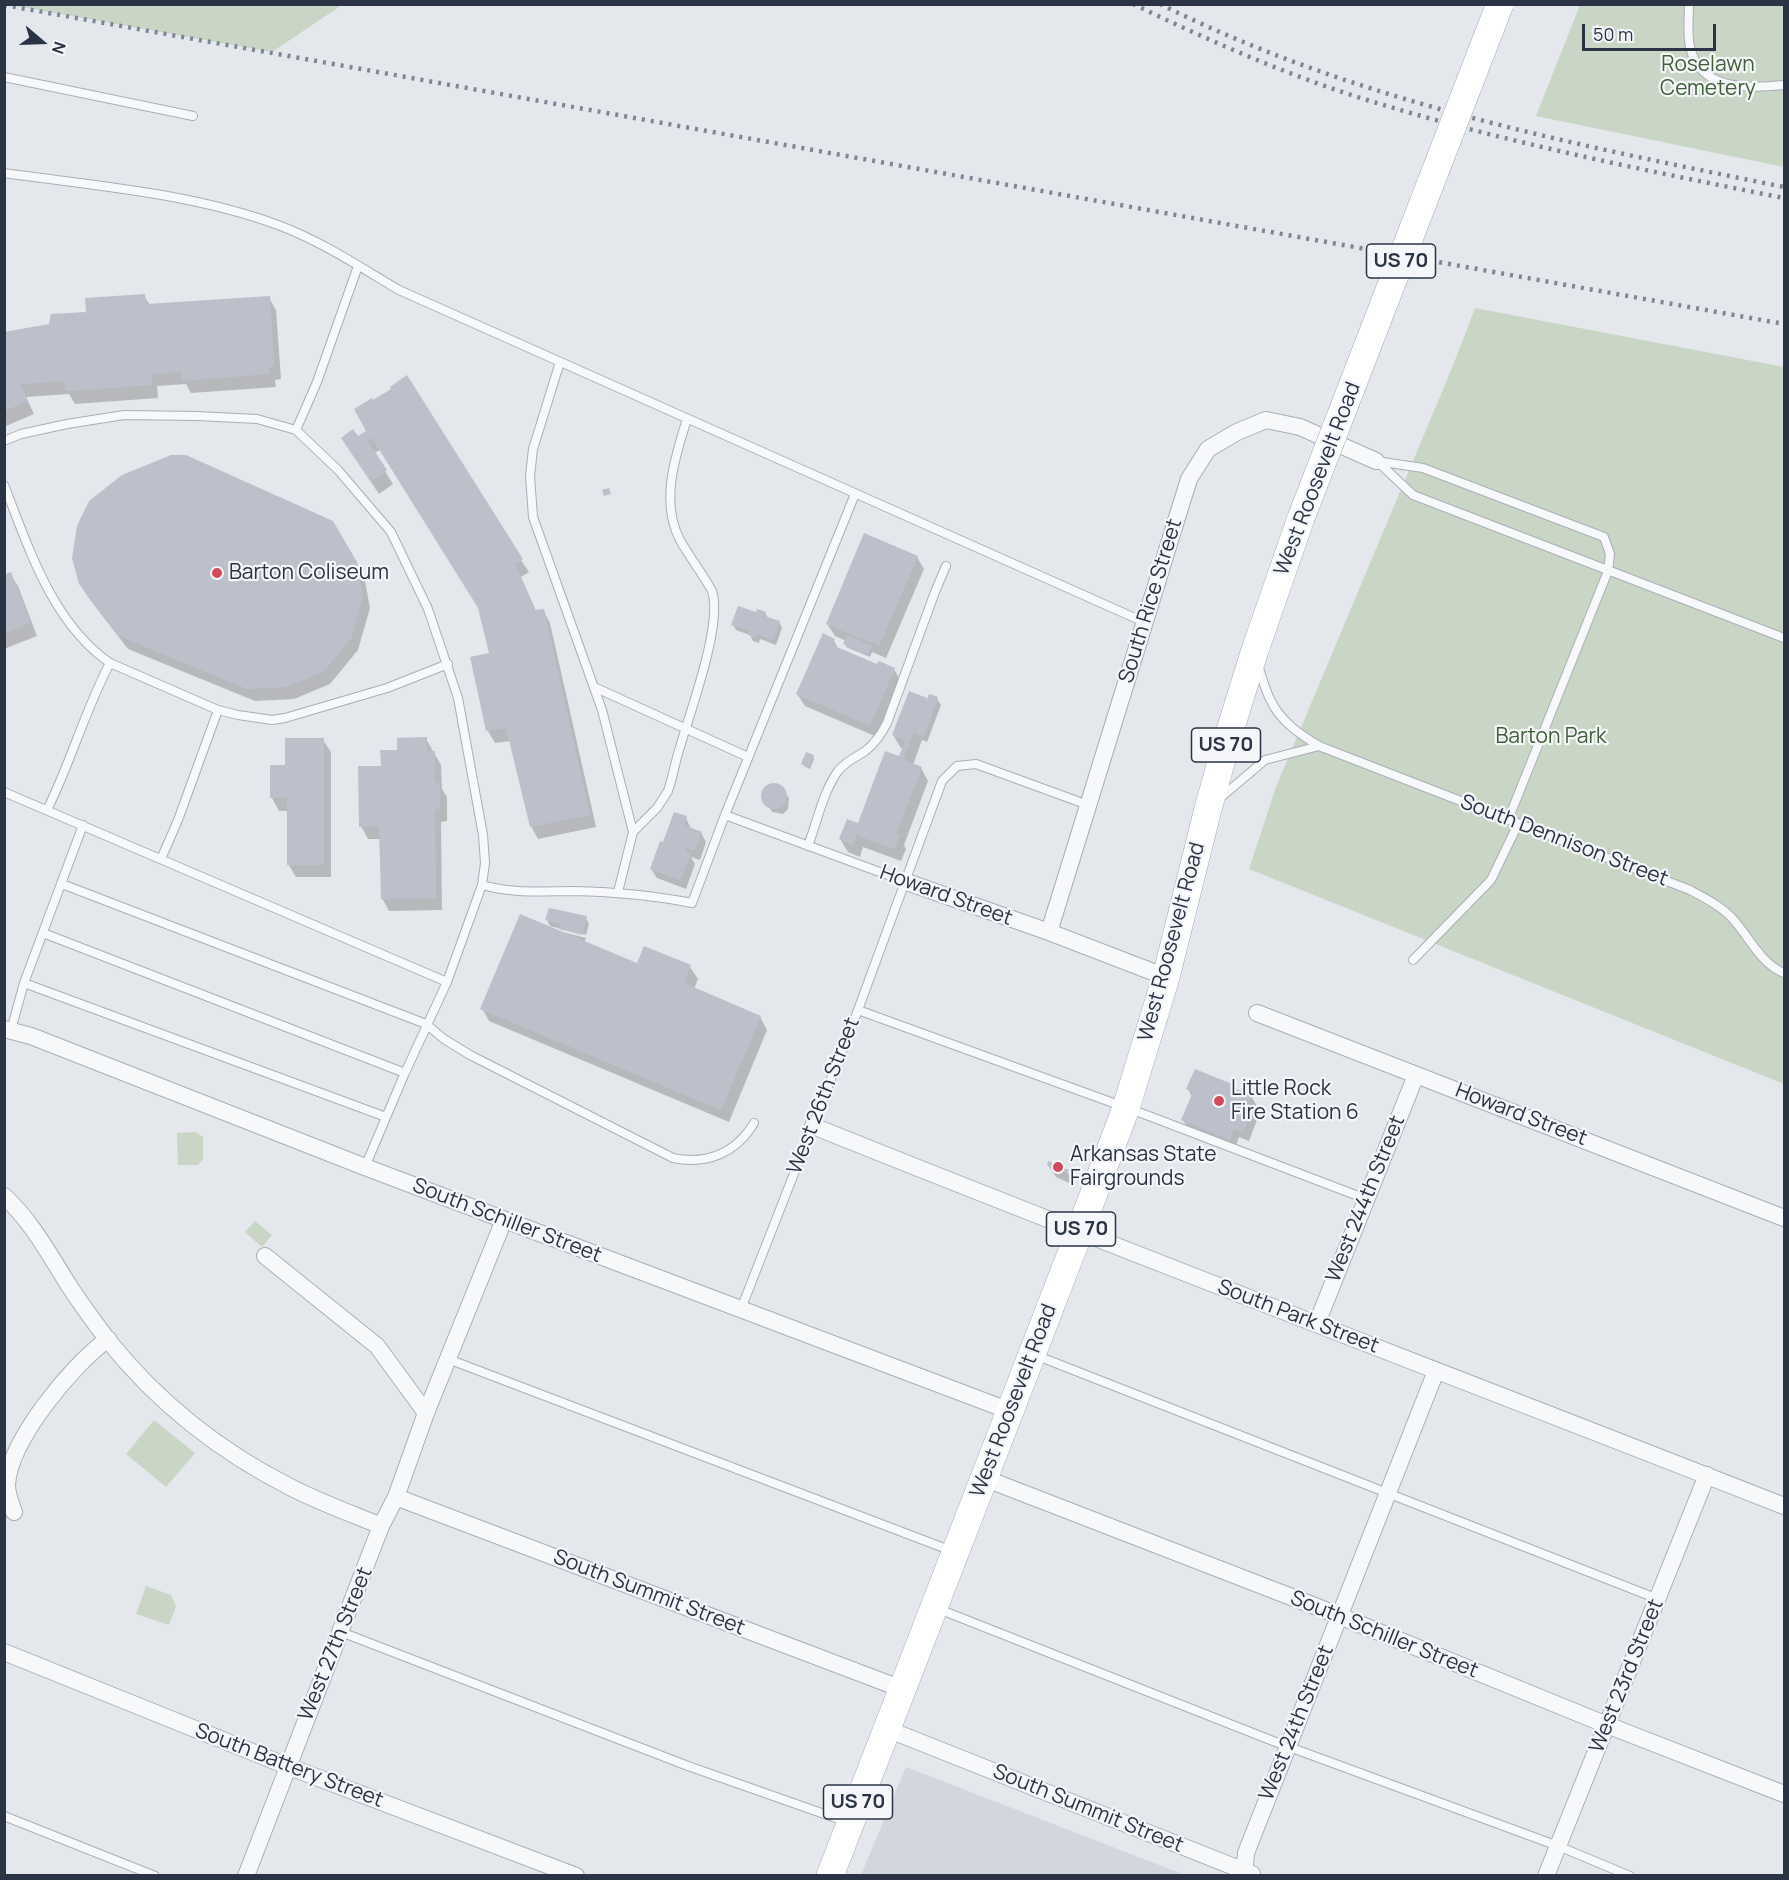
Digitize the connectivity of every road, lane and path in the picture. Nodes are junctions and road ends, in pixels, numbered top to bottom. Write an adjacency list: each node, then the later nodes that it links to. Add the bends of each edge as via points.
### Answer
1 (1500, 4): 19 (main road, West Roosevelt Road / US 70, bridge, via 1301,518)
2 (1689, 4): 4 (lane, via 1690,47 1702,71 1717,81 1741,87)
3 (4, 77): 5 (lane)
4 (1785, 86)
5 (193, 116)
6 (4, 173): 7 (lane, via 193,201 279,225)
7 (358, 266): 8 (lane, via 399,290); 10 (lane)
8 (560, 362): 9 (lane); 22 (lane, via 533,449 533,517)
9 (687, 419): 14 (lane); 24 (lane, via 673,470 672,513 680,540 712,591 716,609 709,648)
10 (296, 430): 11 (lane, via 257,419 124,415 67,424); 21 (lane, via 338,470 390,532 428,609)
11 (4, 441)
12 (1376, 461): 16 (lane, South Rice Street, via 1413,495); 16 (lane, South Rice Street, via 1423,468 1604,537 1610,554); 17 (street, South Rice Street, via 1300,428 1266,420 1208,449 1189,478)
13 (4, 485): 20 (lane, via 49,590 83,639)
14 (855, 494): 17 (lane); 26 (lane)
15 (946, 566): 36 (lane, via 887,723 866,751 848,760 837,772)
16 (1608, 571): 18 (lane, South Rice Street); 32 (lane)
17 (1144, 622): 28 (street, South Rice Street)
18 (1785, 638)
19 (1254, 653): 25 (lane, South Dennison Street, via 1280,716); 29 (main road, West Roosevelt Road / US 70)
20 (110, 663): 23 (lane); 30 (lane)
21 (448, 664): 23 (lane, via 387,688 285,718 255,718); 40 (lane, via 483,835)
22 (594, 687): 24 (lane); 35 (lane)
23 (218, 710): 37 (lane)
24 (685, 728): 26 (lane); 35 (lane, via 668,792)
25 (1319, 746): 29 (lane, via 1265,760); 32 (lane, South Dennison Street)
26 (748, 757): 31 (lane)
27 (4, 792): 30 (lane)
28 (1088, 805): 38 (lane, West 26th Street, via 976,764 957,766 942,781); 42 (street, South Rice Street)
29 (1208, 809): 46 (main road, West Roosevelt Road / US 70)
30 (47, 810): 34 (lane)
31 (725, 815): 36 (lane, Howard Street); 41 (lane, via 692,903)
32 (1508, 820): 33 (lane, South Dennison Street)
33 (1518, 824): 44 (lane, via 1491,880); 45 (lane, South Dennison Street, via 1708,899 1732,918 1766,960)
34 (83, 825): 37 (lane); 39 (lane)
35 (633, 832): 41 (lane)
36 (808, 846): 38 (lane, Howard Street)
37 (161, 859): 47 (lane)
38 (904, 881): 42 (street, Howard Street); 49 (lane, West 26th Street)
39 (62, 884): 43 (lane); 51 (lane)
40 (482, 885): 41 (lane, via 514,892); 47 (lane)
41 (618, 892)
42 (1049, 932): 46 (street, Howard Street)
43 (43, 933): 48 (lane); 54 (lane)
44 (1413, 960)
45 (1785, 973)
46 (1166, 977): 56 (main road, West Roosevelt Road / US 70)
47 (447, 982): 51 (lane)
48 (24, 983): 52 (lane); 57 (lane)
49 (858, 1010): 56 (lane); 59 (lane, West 26th Street)
50 (1257, 1013): 55 (street, Howard Street)
51 (426, 1024): 54 (lane); 58 (lane, via 470,1055 674,1158 697,1161 718,1155 741,1140)
52 (8, 1030): 53 (street); 60 (street, South Schiller Street)
53 (4, 1046)
54 (405, 1073): 57 (lane)
55 (1416, 1075): 62 (street, West 244th Street); 63 (street, Howard Street)
56 (1126, 1108): 62 (lane); 65 (main road, West Roosevelt Road / US 70)
57 (386, 1117): 60 (lane)
58 (754, 1123)
59 (813, 1126): 65 (street, South Park Street); 67 (lane, West 26th Street)
60 (365, 1167): 64 (street, South Schiller Street)
61 (4, 1196): 69 (street, via 43,1241)
62 (1366, 1199): 68 (street, West 244th Street)
63 (1785, 1218)
64 (504, 1220): 67 (street, South Schiller Street); 71 (street, West 27th Street)
65 (1079, 1233): 68 (street, South Park Street); 70 (main road, West Roosevelt Road / US 70)
66 (265, 1256): 74 (street, via 377,1346)
67 (741, 1309): 73 (street, South Schiller Street)
68 (1317, 1323): 72 (street, South Park Street)
69 (108, 1340): 80 (street, via 53,1394 18,1449 7,1486); 81 (street, via 160,1397 225,1448 294,1489)
70 (1032, 1354): 73 (main road, West Roosevelt Road / US 70); 77 (lane)
71 (448, 1359): 74 (street, West 27th Street); 82 (lane)
72 (1436, 1371): 75 (street, South Park Street); 77 (street, West 24th Street)
73 (1010, 1411): 76 (main road, West Roosevelt Road / US 70)
74 (426, 1413): 78 (street, West 27th Street)
75 (1707, 1475): 79 (street, South Park Street); 83 (street, West 23rd Street)
76 (984, 1478): 82 (main road, West Roosevelt Road / US 70); 85 (street, South Schiller Street)
77 (1389, 1493): 83 (lane); 85 (street, West 24th Street)
78 (396, 1497): 81 (street, West 27th Street); 88 (street, South Summit Street)
79 (1785, 1506)
80 (14, 1512)
81 (381, 1526): 86 (street, West 27th Street)
82 (955, 1553): 84 (main road, West Roosevelt Road / US 70)
83 (1658, 1599): 89 (street, West 23rd Street)
84 (934, 1607): 88 (main road, West Roosevelt Road / US 70); 91 (lane)
85 (1340, 1616): 89 (street, South Schiller Street); 91 (street, West 24th Street)
86 (341, 1632): 92 (street, West 27th Street); 95 (lane, via 688,1766)
87 (4, 1652): 92 (street, South Battery Street)
88 (902, 1689): 90 (main road, West Roosevelt Road / US 70)
89 (1607, 1725): 93 (street, South Schiller Street); 96 (street, West 23rd Street)
90 (887, 1730): 95 (main road, West Roosevelt Road / US 70); 97 (street, South Summit Street)
91 (1288, 1746): 96 (lane); 97 (street, West 24th Street, via 1246,1853)
92 (287, 1766): 99 (street, West 27th Street); 100 (street, South Battery Street)
93 (1785, 1794)
94 (4, 1816): 98 (lane)
95 (850, 1823): 101 (main road, West Roosevelt Road / US 70)
96 (1558, 1846): 102 (street, West 23rd Street); 103 (lane)
97 (1248, 1874)
98 (155, 1875)
99 (246, 1875)
100 (576, 1875)
101 (830, 1875)
102 (1546, 1875)
103 (1630, 1875)

